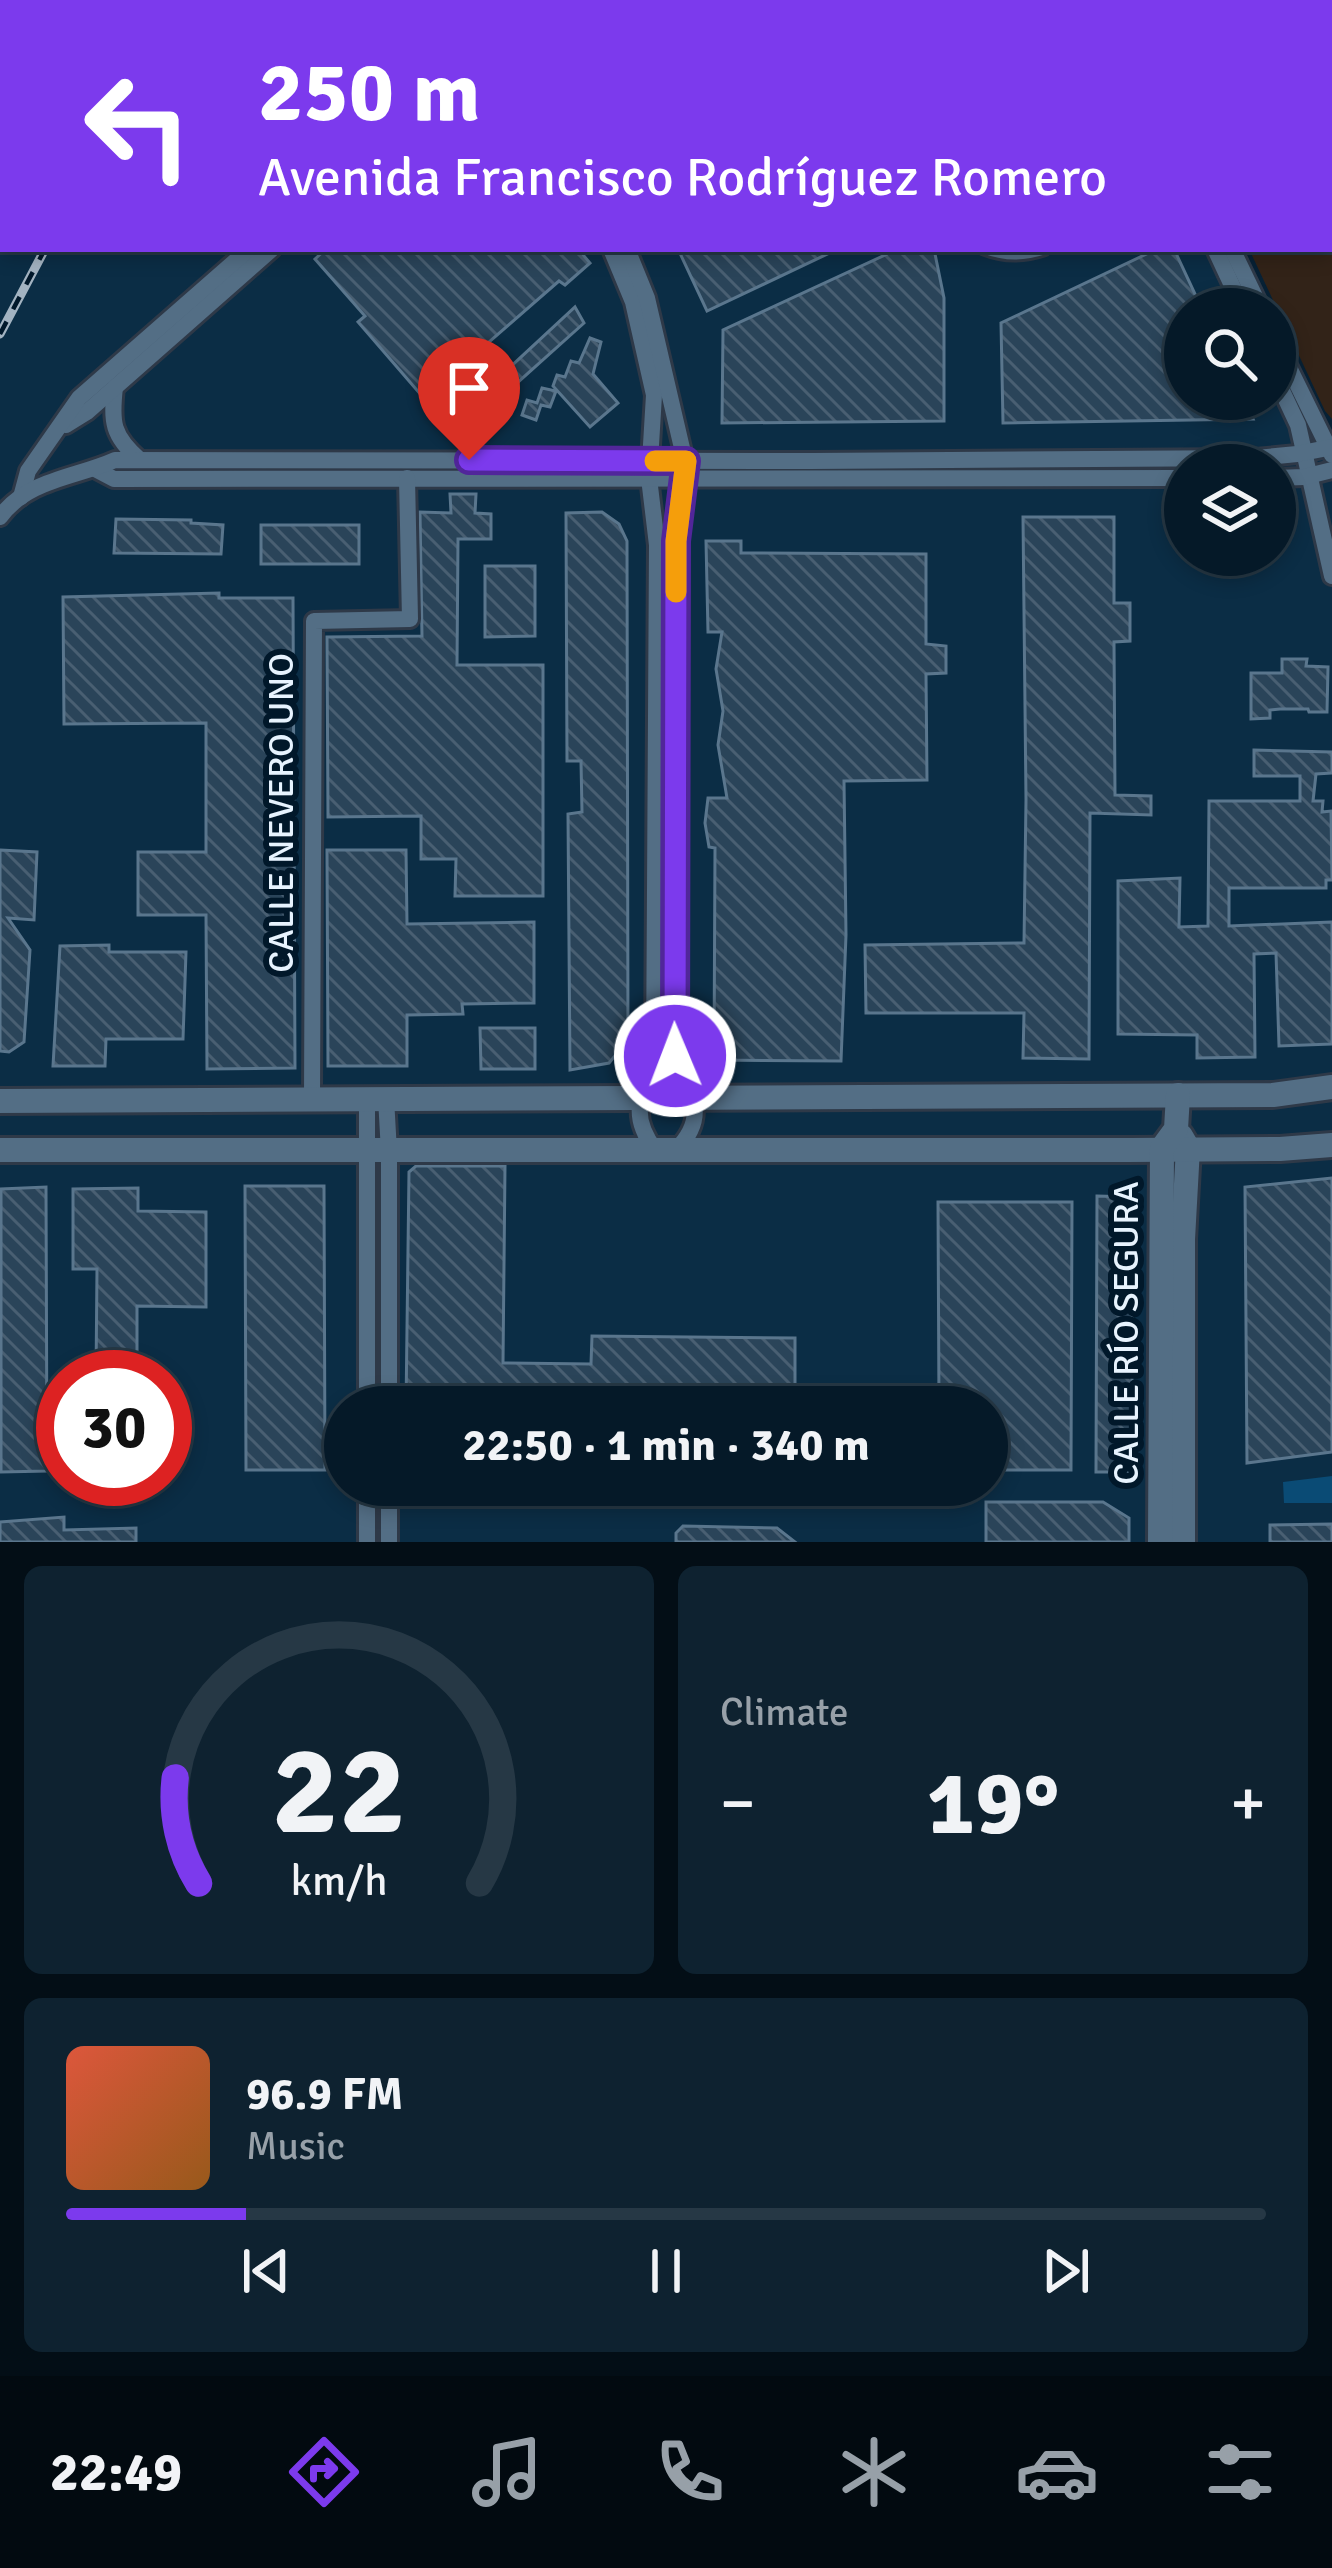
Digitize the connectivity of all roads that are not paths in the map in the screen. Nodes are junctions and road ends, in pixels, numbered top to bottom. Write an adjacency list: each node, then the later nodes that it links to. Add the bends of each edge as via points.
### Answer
1 (246, 252): 15 (street, via 80,398)
2 (269, 252): 13 (street)
3 (612, 252): 11 (street)
4 (628, 252): 11 (street, via 647,298)
5 (1004, 252): 6 (lane)
6 (1035, 252)
7 (1216, 252): 9 (street)
8 (1233, 252): 10 (street)
9 (1234, 288)
10 (1251, 288)
11 (650, 341): 16 (street); 17 (street)
12 (1296, 381): 18 (street)
13 (116, 387): 15 (street); 20 (street, via 113,422)
14 (1296, 420): 19 (street)
15 (55, 432): 29 (street)
16 (651, 437): 17 (street); 22 (street)
17 (681, 441): 23 (street)
18 (1331, 450): 19 (street)
19 (1304, 453): 23 (street); 25 (street)
20 (141, 460): 21 (street); 22 (street)
21 (94, 469): 27 (street, via 114,479); 29 (street)
22 (649, 469): 23 (street); 27 (street); 31 (street)
23 (684, 470): 28 (street); 30 (street)
24 (1332, 470): 25 (street)
25 (1310, 475): 26 (street); 33 (street)
26 (1296, 476)
27 (407, 478): 38 (street, CALLE NEVERO UNO, via 410,619 314,621)
28 (1164, 478)
29 (21, 497): 32 (street)
30 (680, 504): 31 (street); 36 (street, via 675,1056)
31 (652, 505): 37 (street, via 654,1062)
32 (0, 517)
33 (1332, 576)
34 (1332, 1087): 35 (main road)
35 (1178, 1095): 36 (main road); 41 (main road, CALLE RÍO SEGURA)
36 (694, 1096): 37 (main road); 44 (street, via 690,1136)
37 (641, 1097): 39 (main road); 44 (street, via 643,1133)
38 (313, 1098): 39 (main road); 40 (main road)
39 (376, 1098): 46 (street)
40 (2, 1100)
41 (1176, 1144): 42 (main road); 45 (main road); 47 (main road, CALLE RÍO SEGURA)
42 (1332, 1145)
43 (0, 1150): 46 (main road)
44 (665, 1150): 45 (main road); 46 (main road)
45 (1130, 1150): 47 (main road, via 1153,1168)
46 (378, 1152): 48 (street); 49 (street)
47 (1171, 1238): 52 (main road, CALLE RÍO SEGURA)
48 (368, 1386)
49 (388, 1386)
50 (367, 1506): 53 (street)
51 (388, 1506): 54 (street)
52 (1172, 1513): 55 (main road, CALLE RÍO SEGURA); 56 (main road, CALLE RÍO SEGURA)
53 (367, 1542)
54 (388, 1542)
55 (1160, 1542)
56 (1183, 1542)

